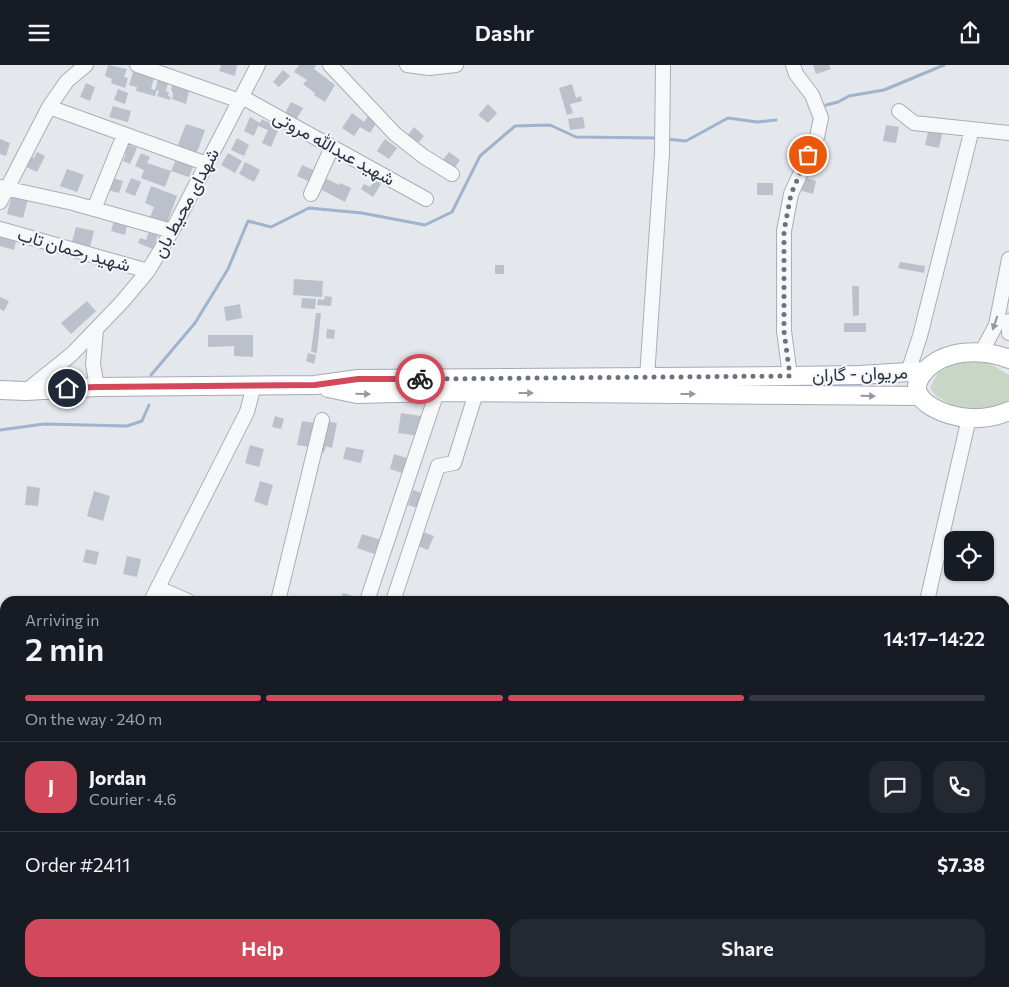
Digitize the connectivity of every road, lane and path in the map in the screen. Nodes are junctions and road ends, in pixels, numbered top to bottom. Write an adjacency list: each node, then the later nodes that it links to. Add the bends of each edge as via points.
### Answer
1 (86, 65): 10 (street, via 67,81)
2 (137, 65): 9 (street, شهید عبدالله مروتی)
3 (258, 65): 9 (street, شهدای محیط بان)
4 (330, 65): 17 (street, via 395,134)
5 (407, 65): 6 (street, via 429,68)
6 (454, 65)
7 (663, 65): 35 (street, via 662,153)
8 (793, 65): 34 (street, via 812,95 821,118 817,137 791,194 784,231 784,331)
9 (241, 99): 15 (street, شهید عبدالله مروتی); 16 (street, شهدای محیط بان)
10 (49, 107): 14 (street); 18 (street)
11 (899, 111): 12 (street, via 914,123)
12 (972, 129): 13 (street); 32 (street, via 920,336)
13 (1009, 133)
14 (124, 135): 16 (street); 22 (street)
15 (332, 147): 19 (street); 20 (street, شهید عبدالله مروتی)
16 (207, 164): 24 (street, شهدای محیط بان)
17 (452, 174)
18 (4, 187): 21 (street); 22 (street)
19 (311, 194)
20 (426, 199)
21 (0, 201)
22 (94, 209): 24 (street)
23 (0, 229): 26 (street, شهید رحمان تاب)
24 (172, 231): 26 (street, شهدای محیط بان)
25 (1009, 259): 30 (street, one-way to 30, via 996,325)
26 (148, 271): 28 (street, شهدای محیط بان)
27 (1009, 321): 29 (street)
28 (96, 330): 38 (street, via 93,364); 40 (street, شهدای محیط بان)
29 (1009, 333)
30 (981, 353): 31 (main road); 32 (main road, via 957,354)
31 (1009, 359)
32 (916, 372): 33 (main road, مریوان - گاران); 44 (main road, via 920,377)
33 (840, 375): 34 (main road, مریوان - گاران); 43 (main road, via 846,385)
34 (790, 376): 35 (main road, مریوان - گاران)
35 (647, 377): 37 (main road, مریوان - گاران, via 358,379)
36 (254, 385): 37 (main road, مریوان - گاران); 38 (main road, مریوان - گاران); 48 (street, via 247,412)
37 (315, 385): 41 (main road, مریوان - گاران, one-way to 41, via 357,394)
38 (97, 387): 40 (main road, مریوان - گاران)
39 (0, 390): 40 (main road, مریوان - گاران)
40 (26, 391)
41 (437, 392): 42 (main road, مریوان - گاران); 52 (street)
42 (476, 393): 43 (main road, مریوان - گاران, one-way to 43); 53 (street, via 454,463 438,465)
43 (843, 396): 44 (main road, مریوان - گاران, one-way to 44)
44 (920, 396): 46 (main road, via 941,412)
45 (1009, 411): 46 (main road, via 995,416)
46 (969, 418): 54 (street)
47 (322, 420): 51 (street)
48 (158, 589): 49 (street); 50 (street)
49 (154, 596)
50 (176, 596)
51 (279, 596)
52 (369, 596)
53 (395, 596)
54 (928, 596)

